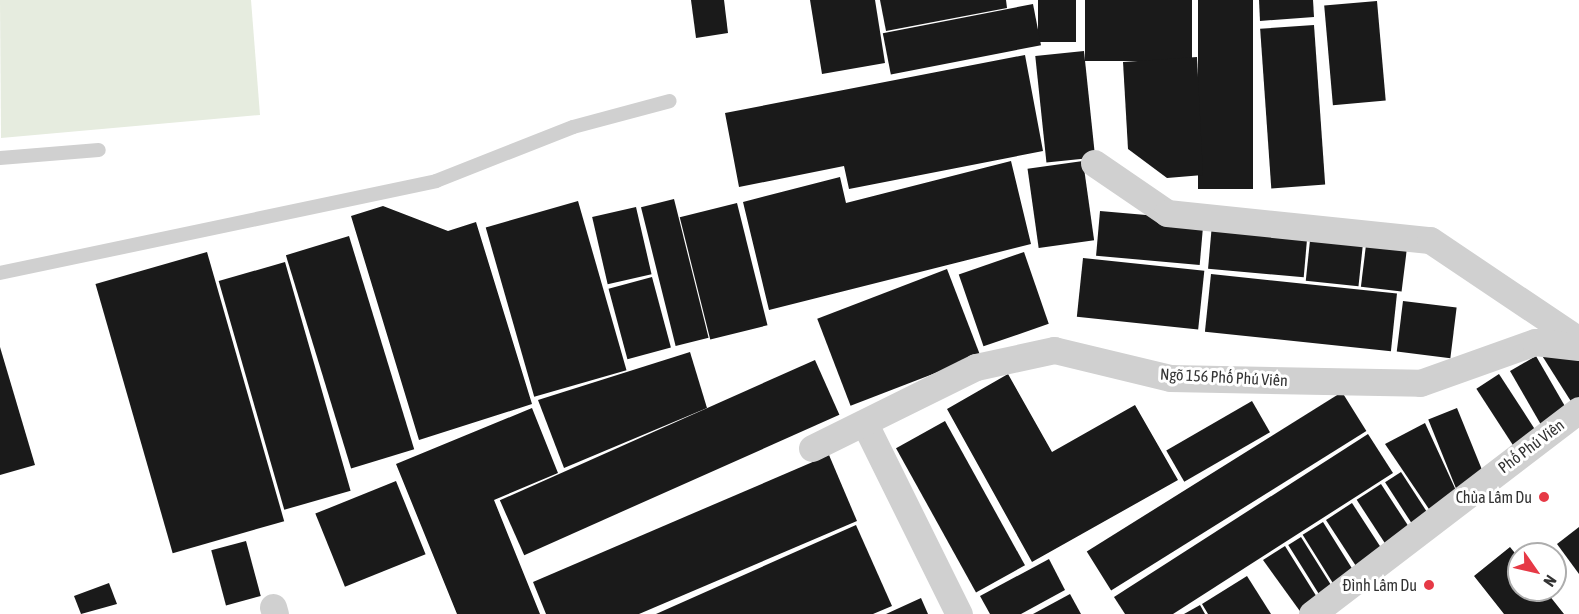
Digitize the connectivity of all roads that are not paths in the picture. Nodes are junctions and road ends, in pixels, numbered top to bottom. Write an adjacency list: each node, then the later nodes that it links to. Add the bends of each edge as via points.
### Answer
1 (670, 101): 5 (lane, via 573,127 436,181)
2 (99, 150): 3 (lane)
3 (0, 158)
4 (1094, 163): 6 (street, via 1167,213 1430,240)
5 (0, 273)
6 (1579, 340)
7 (1579, 347): 9 (street, Ngõ 156 Phố Phú Viên, via 1535,342 1420,383 1170,378 1054,350 976,367)
8 (1579, 410): 12 (street, Phố Phú Viên)
9 (866, 424): 10 (street, Ngõ 156 Phố Phú Viên); 11 (street)
10 (812, 448)
11 (958, 614)
12 (1312, 614)

